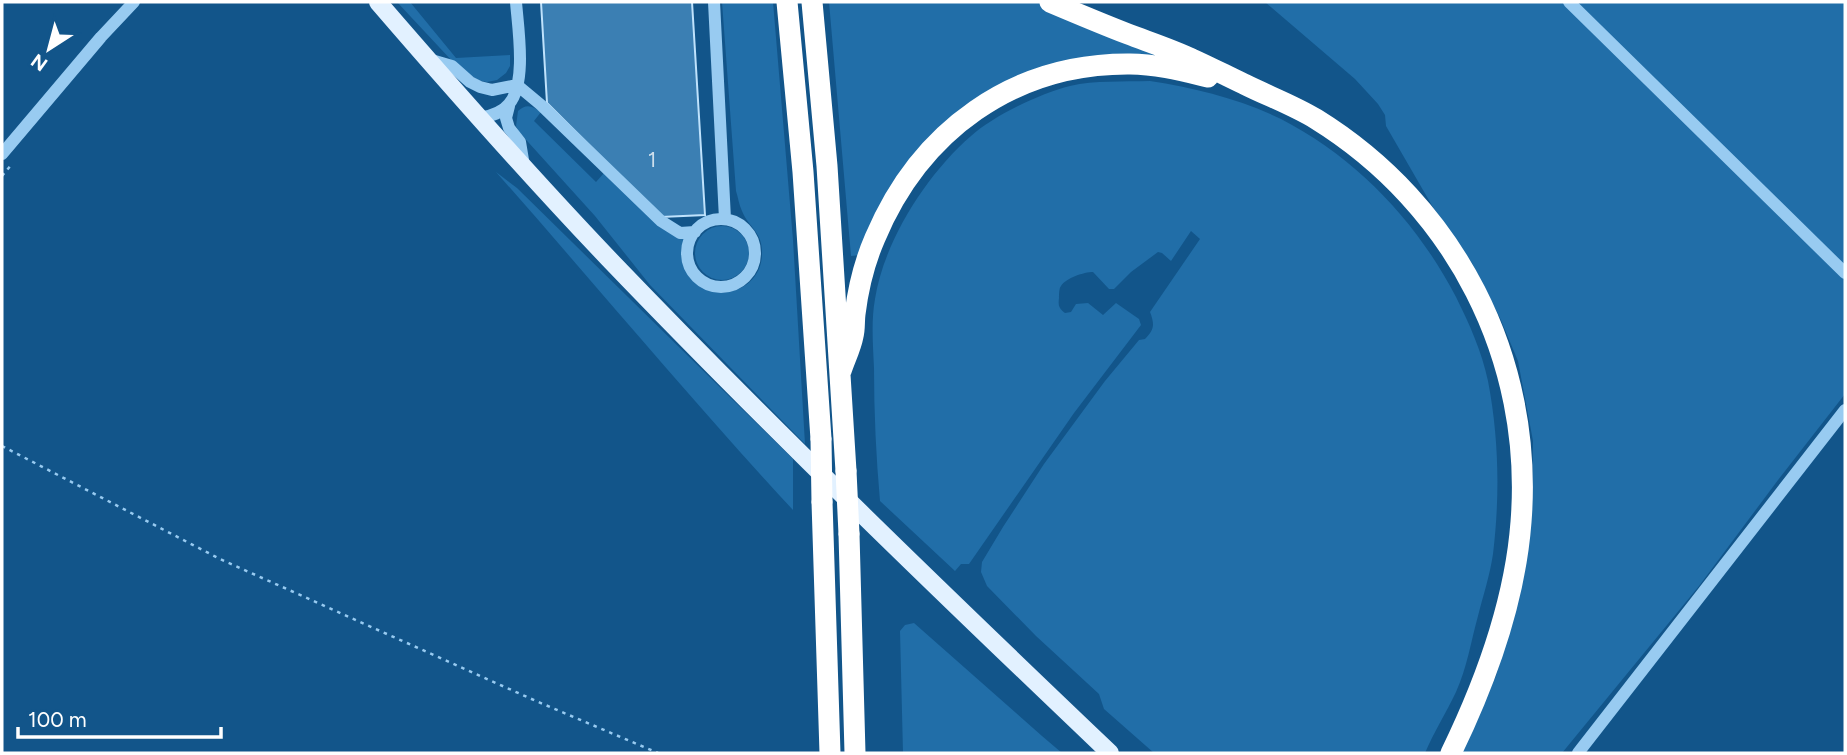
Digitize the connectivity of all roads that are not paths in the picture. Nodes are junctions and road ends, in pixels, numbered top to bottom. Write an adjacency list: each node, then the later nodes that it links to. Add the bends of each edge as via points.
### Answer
1 (134, 2): 14 (street)
2 (378, 2): 9 (main road)
3 (516, 2): 10 (street)
4 (714, 2): 16 (street)
5 (787, 2): 21 (highway, bridge, via 821,439)
6 (812, 2): 19 (highway)
7 (1050, 2): 11 (highway, via 1191,58)
8 (1569, 2): 18 (street)
9 (426, 58): 10 (street, via 452,66 480,87 492,90); 13 (main road)
10 (517, 85): 12 (street); 17 (street, via 661,221 680,233)
11 (1248, 86): 19 (highway, via 1146,65 1100,65 1042,77 976,108 940,139 891,205 861,282 854,334); 24 (highway, via 1346,138 1402,188 1452,250 1496,335 1520,438 1521,523 1501,624)
12 (509, 106): 13 (street); 15 (street, via 506,118 520,142)
13 (480, 118): 15 (main road)
14 (2, 154)
15 (524, 166): 23 (main road, via 761,415)
16 (725, 219): 17 (street, via 703,224); 17 (street, via 745,228 755,247 752,268 736,283 715,286 695,274 688,253)
17 (695, 232)
18 (1845, 273)
19 (841, 371): 22 (highway, bridge)
20 (1845, 410): 25 (street)
21 (830, 753)
22 (855, 753)
23 (1110, 753)
24 (1451, 753)
25 (1578, 753)

